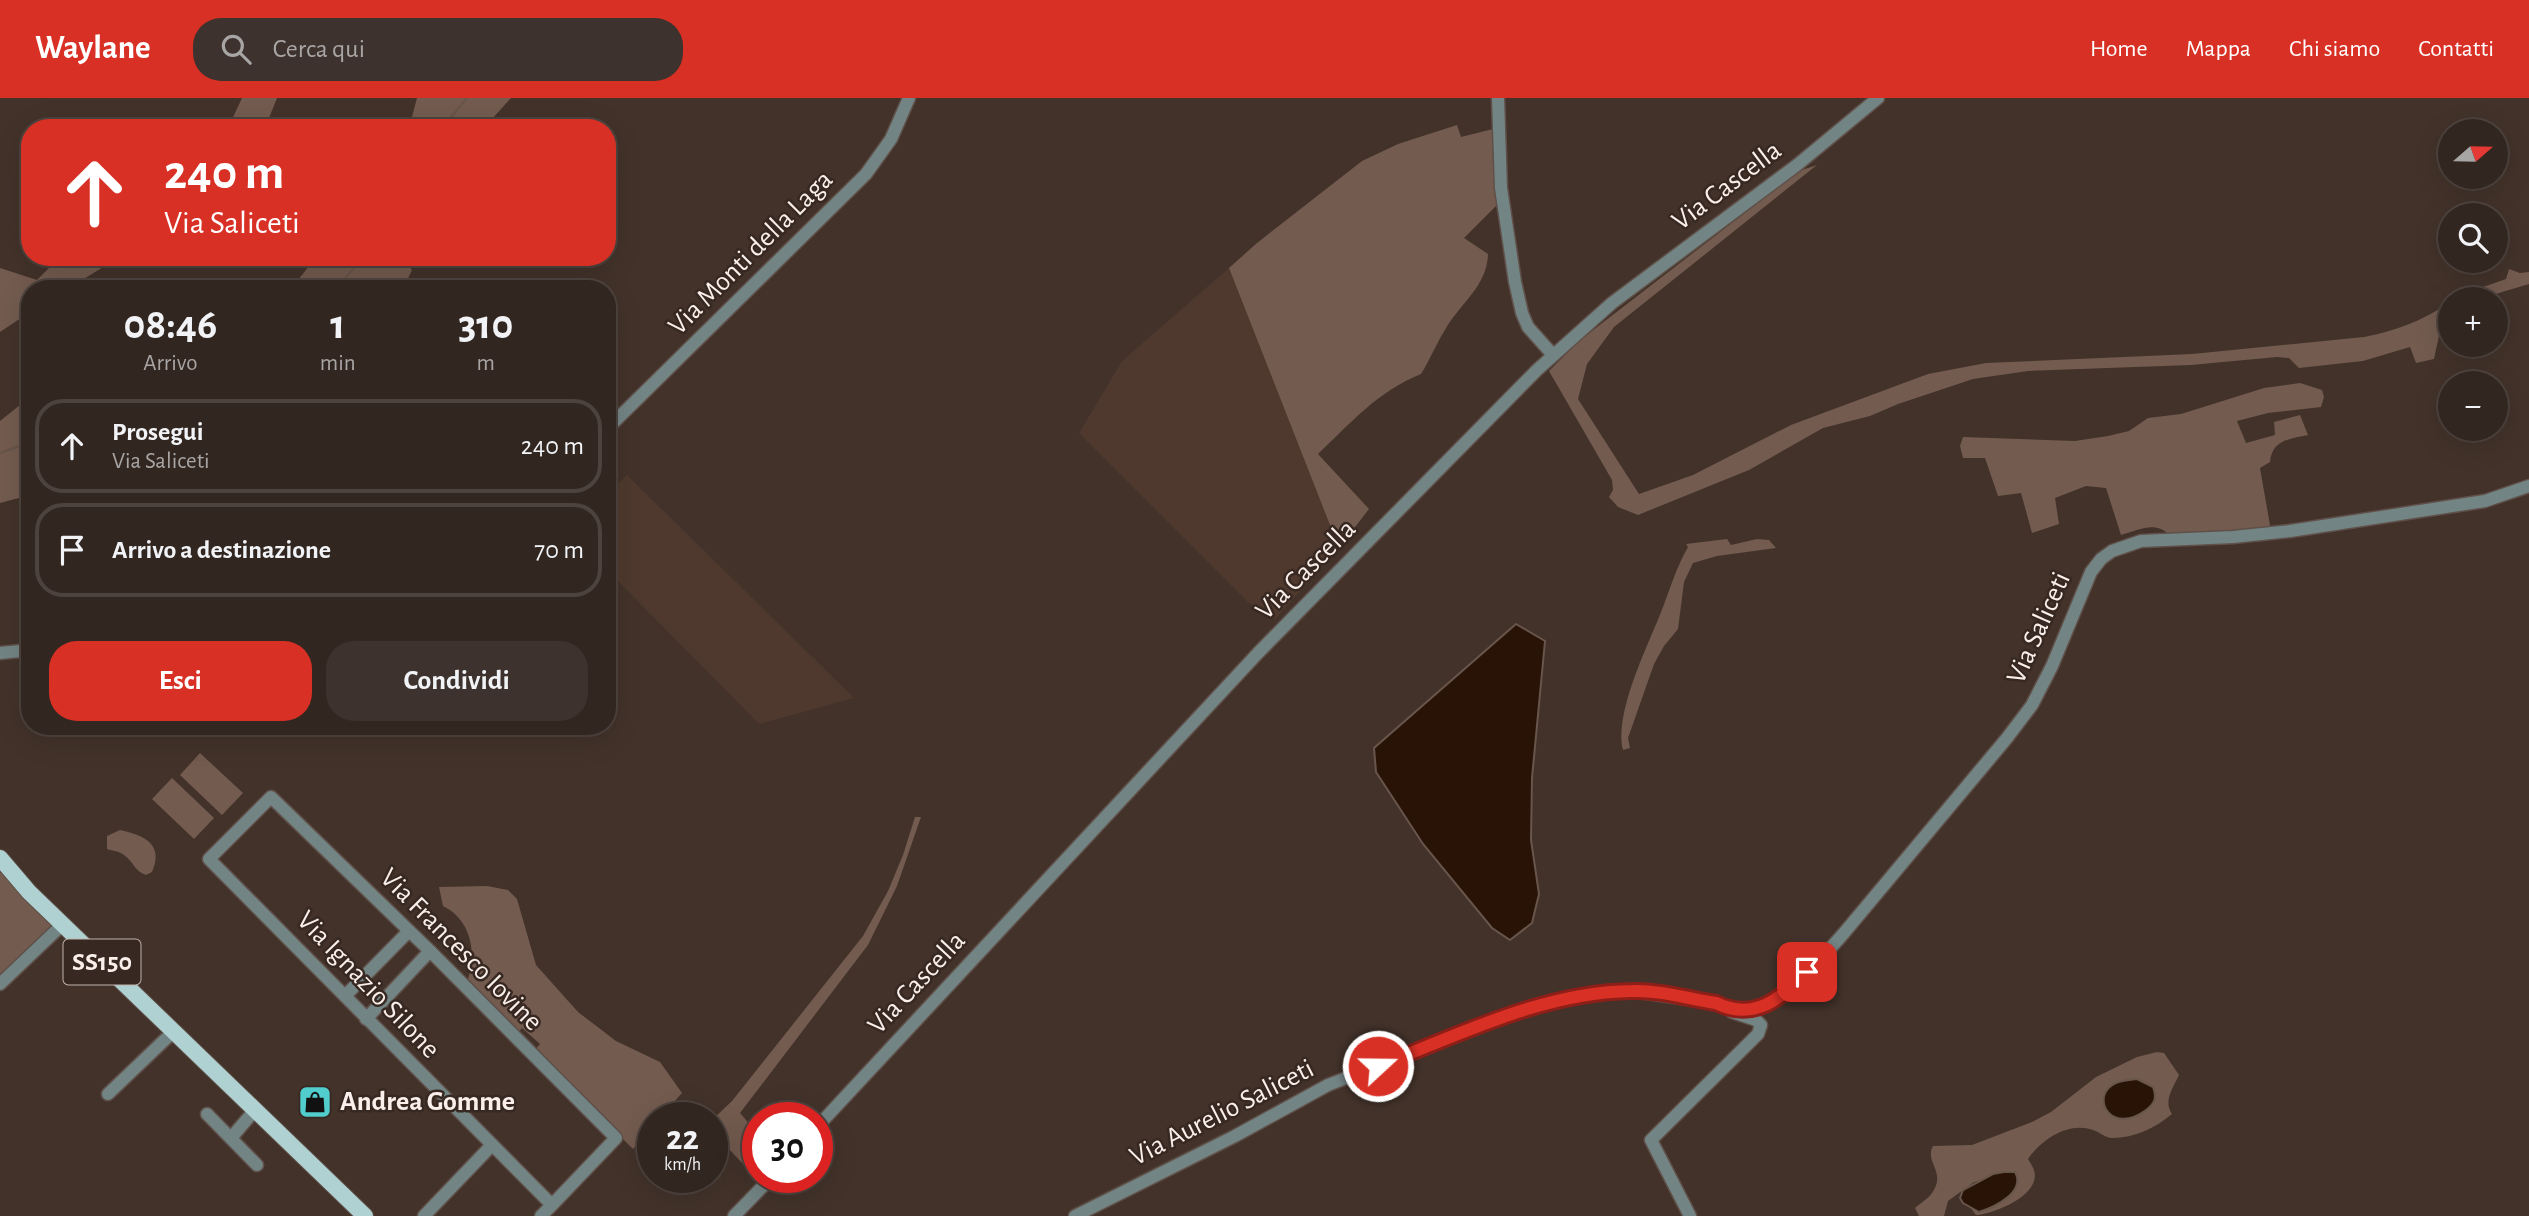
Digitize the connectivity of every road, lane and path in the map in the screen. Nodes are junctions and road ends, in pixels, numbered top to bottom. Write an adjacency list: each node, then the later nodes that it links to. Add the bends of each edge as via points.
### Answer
1 (909, 98): 5 (street, Via Monti della Laga, via 891,139 866,174)
2 (1498, 98): 4 (street, via 1501,188 1515,282 1528,327)
3 (1878, 98): 4 (street, Via Cascella, via 1797,165 1612,303)
4 (1553, 355): 21 (street, Via Cascella, via 1258,653)
5 (616, 420)
6 (2529, 486): 16 (street, Via Saliceti, via 2485,501 2290,531 2141,541 2112,551 2091,572 2032,705 1844,933 1771,1004 1760,1009 1726,1008)
7 (21, 651): 8 (street)
8 (0, 653)
9 (271, 797): 12 (street, Via Francesco Iovine); 15 (street, Via Ignazio Silone, via 209,859)
10 (0, 858): 11 (main road, SS150)
11 (63, 924): 14 (street); 18 (main road, SS150)
12 (409, 931): 13 (street, Via Francesco Iovine); 15 (street)
13 (430, 951): 17 (street); 27 (street, Via Francesco Iovine, via 616,1138)
14 (0, 984)
15 (345, 996): 17 (street, Via Ignazio Silone)
16 (1716, 1003): 28 (street, Via Aurelio Saliceti, via 1633,990 1519,1010 1328,1085); 34 (street, via 1756,1020 1761,1025 1758,1034 1651,1140)
17 (366, 1019): 24 (street, Via Ignazio Silone)
18 (174, 1031): 19 (street); 20 (main road, SS150)
19 (108, 1094)
20 (255, 1110): 23 (street); 29 (main road, SS150)
21 (833, 1110)
22 (207, 1114): 23 (street)
23 (231, 1138): 25 (street)
24 (492, 1145): 27 (street, Via Ignazio Silone); 30 (street)
25 (257, 1165)
26 (756, 1193): 32 (street)
27 (552, 1205): 31 (street)
28 (1094, 1212): 33 (street, Via Aurelio Saliceti)
29 (365, 1216)
30 (424, 1216)
31 (541, 1216)
32 (734, 1216)
33 (1075, 1216)
34 (1690, 1216)

